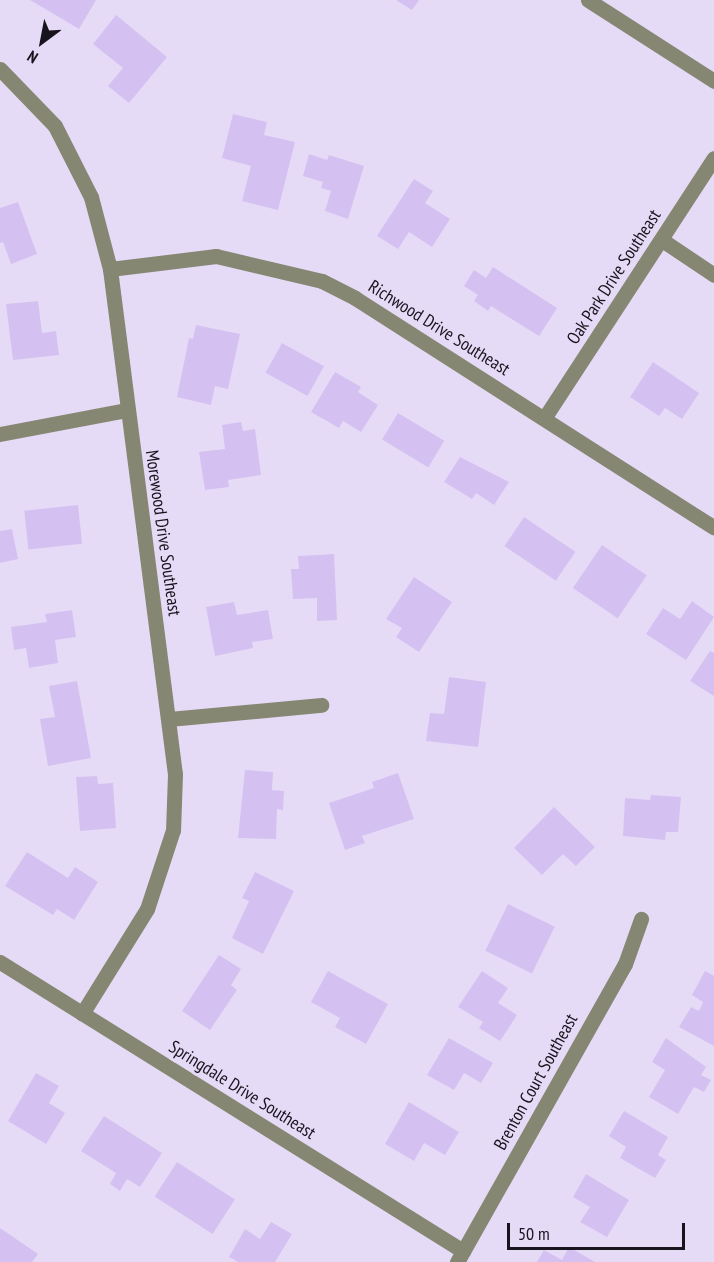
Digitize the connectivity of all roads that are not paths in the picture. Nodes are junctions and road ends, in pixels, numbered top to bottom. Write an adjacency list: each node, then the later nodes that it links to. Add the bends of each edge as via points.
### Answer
1 (588, 0): 3 (street)
2 (0, 69): 6 (street, Morewood Drive Southeast, via 55,126 91,196)
3 (714, 81)
4 (714, 158): 5 (street, Oak Park Drive Southeast)
5 (662, 240): 7 (street); 9 (street, Oak Park Drive Southeast)
6 (110, 268): 8 (street, Morewood Drive Southeast); 9 (street, Richwood Drive Southeast, via 216,256 322,281)
7 (714, 275)
8 (126, 410): 10 (street); 13 (street, Morewood Drive Southeast)
9 (545, 417): 11 (street, Richwood Drive Southeast)
10 (0, 434)
11 (714, 528)
12 (321, 705): 13 (street)
13 (169, 719): 16 (street, Morewood Drive Southeast, via 175,774 173,830 147,909)
14 (641, 919): 17 (street, Brenton Court Southeast, via 625,964)
15 (0, 962): 16 (street, Springdale Drive Southeast)
16 (82, 1014): 17 (street, Springdale Drive Southeast)
17 (460, 1257)

